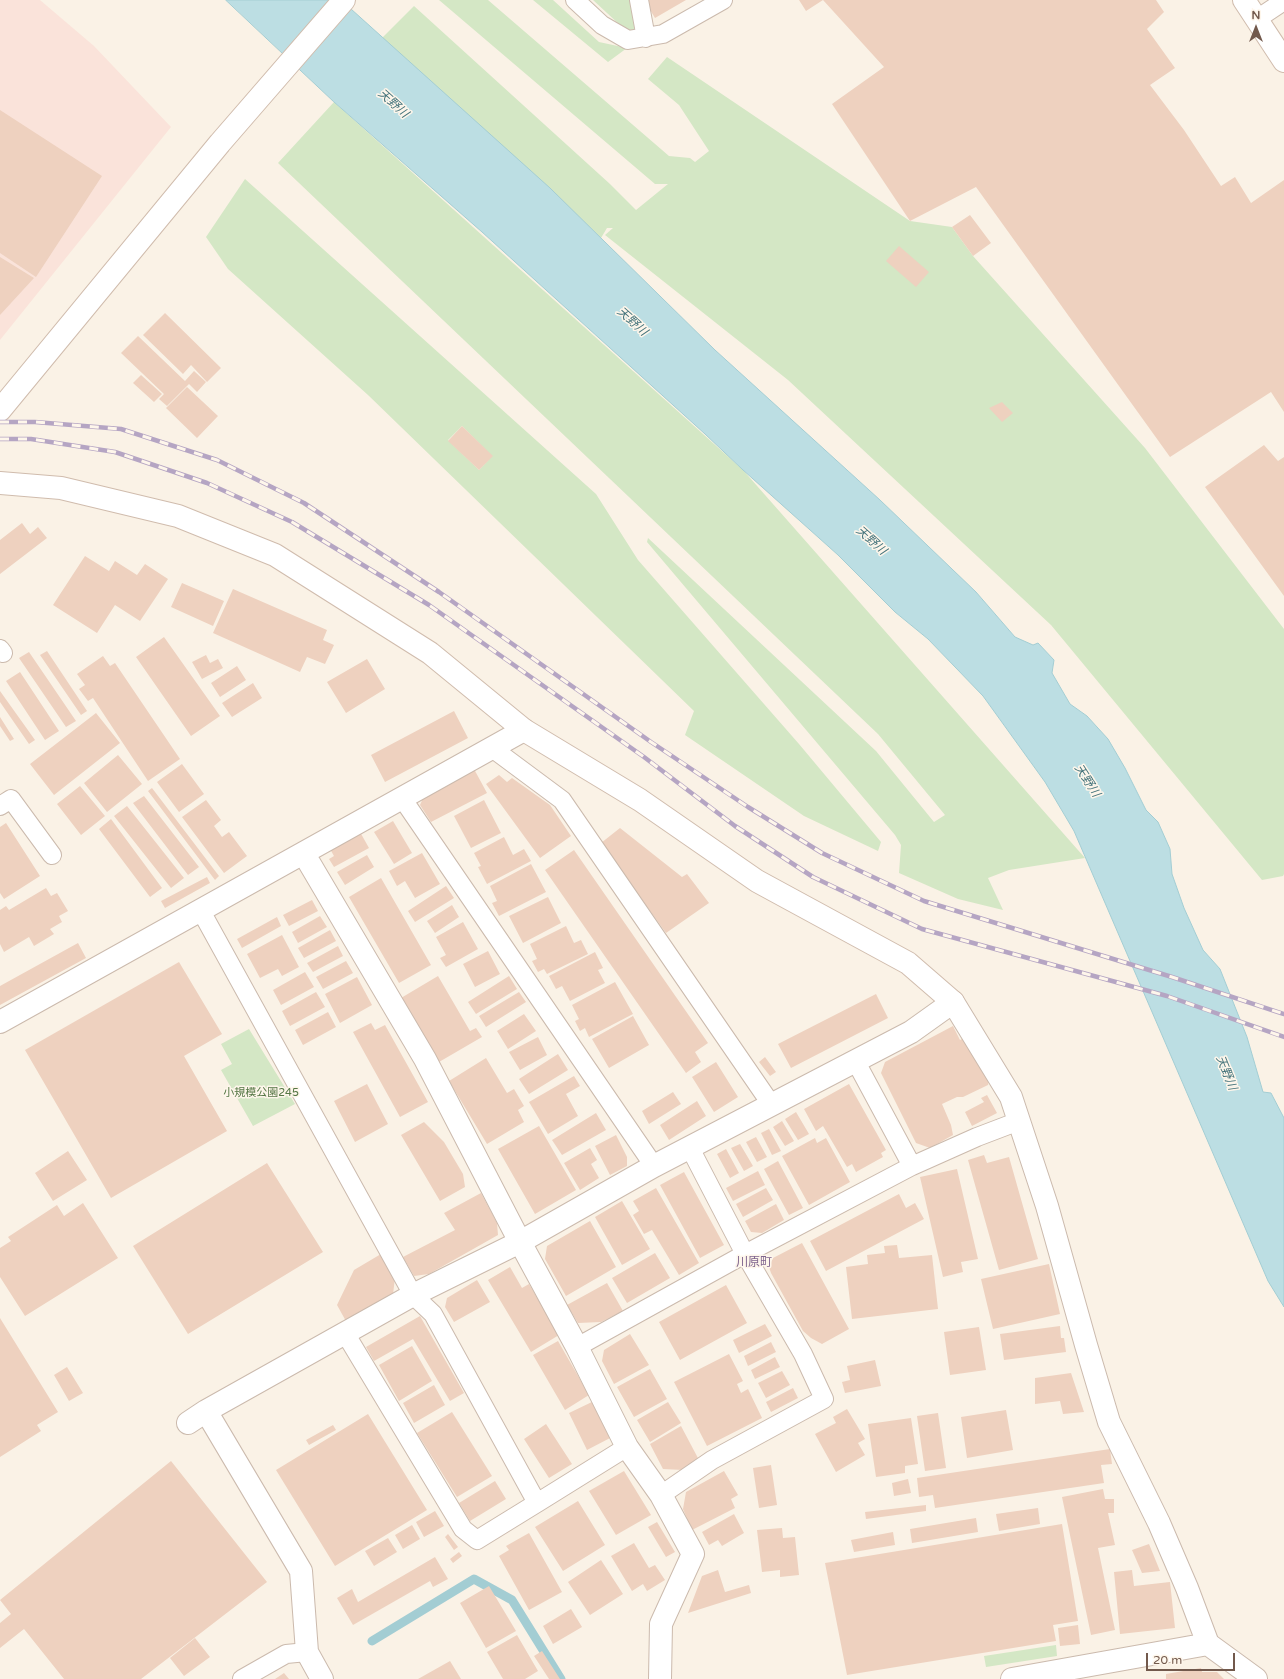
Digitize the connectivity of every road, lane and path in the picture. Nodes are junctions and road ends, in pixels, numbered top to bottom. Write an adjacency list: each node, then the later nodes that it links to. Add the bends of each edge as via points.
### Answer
1 (344, 0): 10 (street, via 215,149)
2 (575, 0): 8 (lane, via 602,25 628,40)
3 (639, 0): 8 (lane)
4 (723, 0): 8 (lane, via 663,34)
5 (1244, 0): 7 (street)
6 (1284, 1): 7 (lane)
7 (1257, 19): 9 (street)
8 (646, 38)
9 (1284, 61)
10 (0, 410)
11 (0, 483): 12 (street, via 61,488 178,516 275,555 430,653)
12 (524, 730): 13 (street); 19 (street, via 640,800 758,881 908,963)
13 (492, 748): 14 (street); 22 (lane, via 562,800)
14 (402, 798): 16 (street); 25 (lane)
15 (0, 806): 17 (lane, via 11,800)
16 (304, 854): 18 (street); 27 (street, via 425,1059)
17 (52, 856)
18 (201, 910): 20 (street); 29 (lane)
19 (953, 1002): 21 (street, via 911,1032); 23 (street, via 1010,1097)
20 (0, 1022)
21 (856, 1062): 22 (street); 26 (lane)
22 (771, 1104): 24 (street)
23 (1019, 1121): 26 (lane); 37 (street, via 1047,1206 1110,1422 1187,1588)
24 (690, 1148): 25 (street); 28 (lane)
25 (654, 1166): 27 (street)
26 (912, 1166): 28 (lane)
27 (520, 1242): 29 (street); 31 (street)
28 (745, 1254): 31 (lane); 35 (lane, via 803,1354 824,1399 712,1460)
29 (413, 1295): 30 (street); 36 (lane, via 433,1314)
30 (345, 1333): 32 (street); 36 (lane, via 463,1529 477,1540)
31 (577, 1347): 34 (street)
32 (206, 1411): 33 (street); 38 (street, via 301,1571)
33 (188, 1423)
34 (628, 1447): 35 (street); 36 (lane)
35 (661, 1495): 41 (street, via 693,1554 661,1624)
36 (537, 1503)
37 (1208, 1644): 42 (street); 43 (street)
38 (307, 1652): 39 (lane, via 286,1654); 40 (street)
39 (242, 1679)
40 (322, 1679)
41 (660, 1679)
42 (1012, 1679)
43 (1256, 1679)

